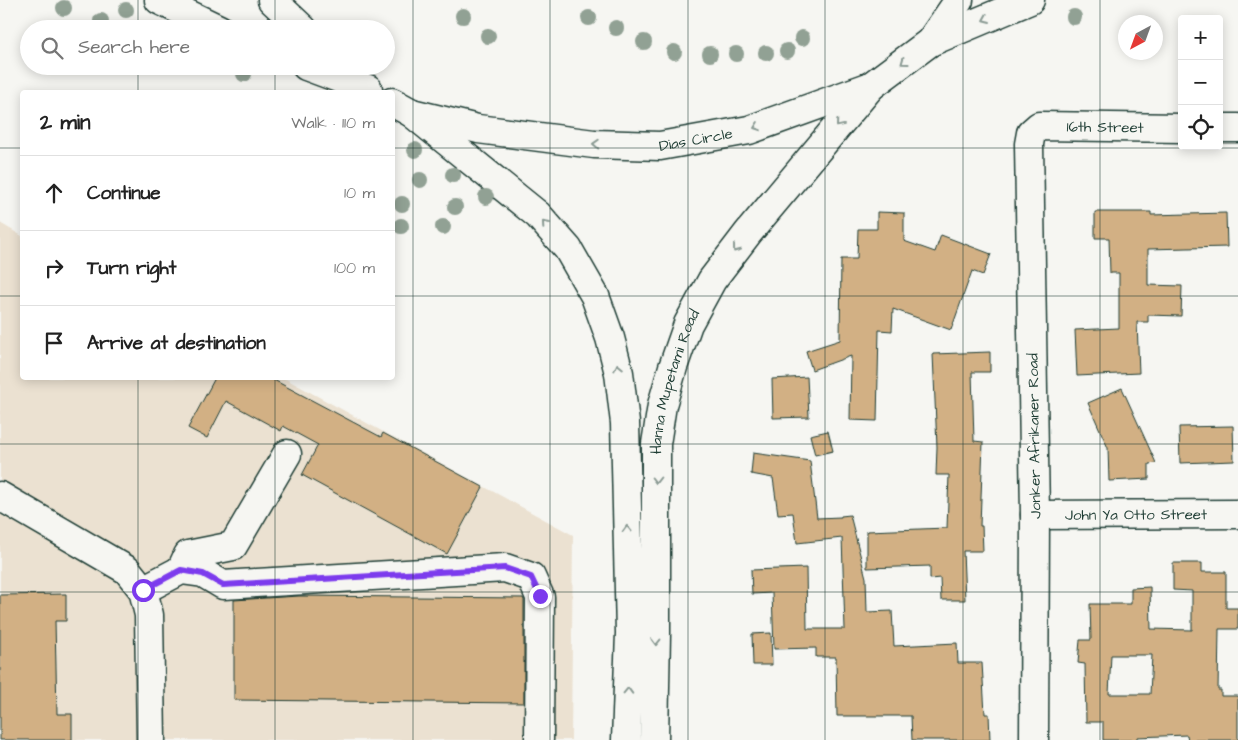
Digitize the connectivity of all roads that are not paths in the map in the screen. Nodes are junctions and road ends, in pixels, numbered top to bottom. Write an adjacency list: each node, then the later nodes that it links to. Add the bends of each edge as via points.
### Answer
1 (159, 0): 5 (main road)
2 (272, 0): 6 (main road)
3 (959, 0): 7 (main road, Dias Circle)
4 (1030, 0): 7 (main road, one-way to 7)
5 (200, 20)
6 (293, 20)
7 (930, 42): 10 (main road, Dias Circle, one-way to 10)
8 (329, 75): 11 (main road)
9 (353, 75): 12 (main road)
10 (871, 86): 13 (main road, Dias Circle, one-way to 13, via 749,130 660,146 594,144 497,132); 27 (main road, Hanna Mupetami Road, one-way to 27, via 712,280 688,324 673,367 662,405 656,444)
11 (368, 90)
12 (370, 90)
13 (402, 107): 26 (main road, one-way to 13, via 630,633 625,423 619,373 610,338 595,296 568,249 538,215)
14 (1178, 128): 17 (main road, 16th Street, via 1039,126)
15 (1223, 128): 16 (main road)
16 (1238, 128)
17 (1031, 133): 21 (main road, Jonker Afrikaner Road)
18 (287, 454): 22 (main road, via 232,546 188,555)
19 (0, 496): 23 (main road, via 127,570)
20 (1238, 514): 21 (main road, John Ya Otto Street)
21 (1035, 515): 28 (main road, Jonker Afrikaner Road)
22 (181, 570): 23 (main road); 25 (main road, via 203,574 223,585 505,568 531,577 540,596)
23 (143, 590): 24 (main road, via 149,615)
24 (151, 740)
25 (539, 740)
26 (626, 740)
27 (654, 740)
28 (1034, 740)

